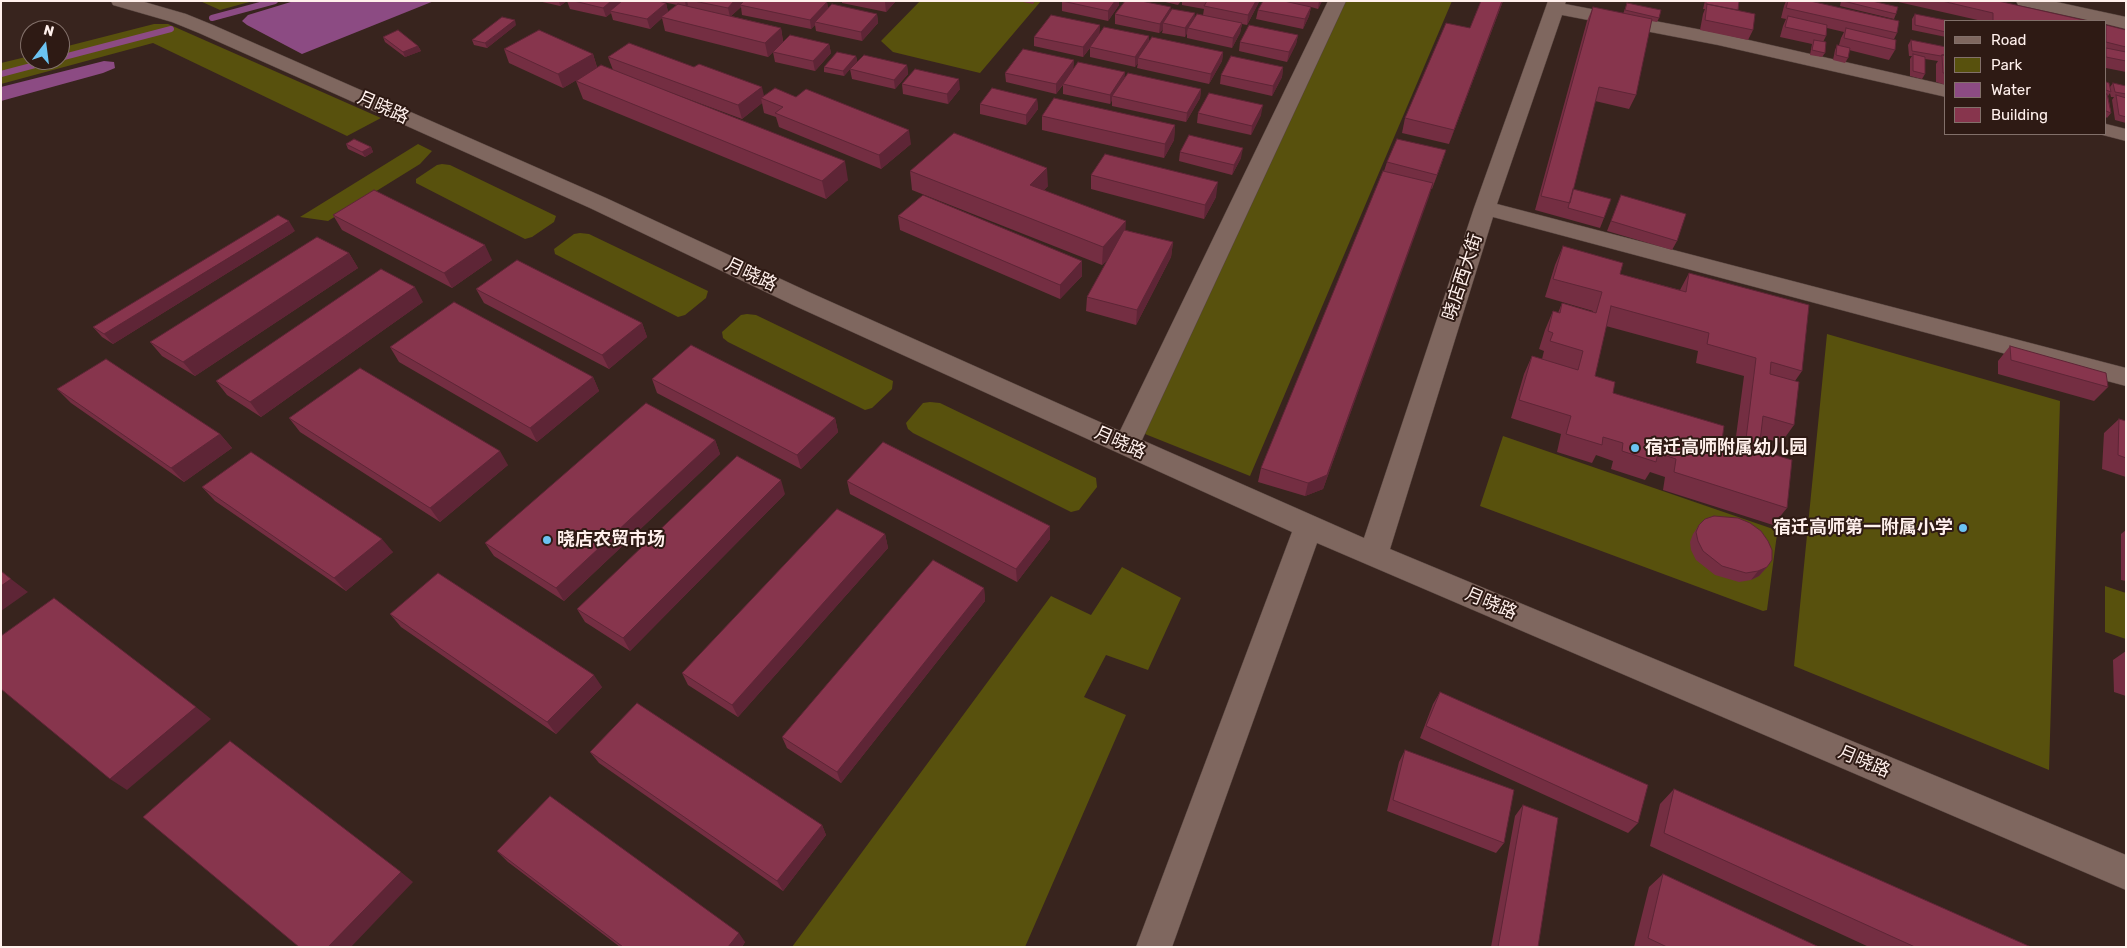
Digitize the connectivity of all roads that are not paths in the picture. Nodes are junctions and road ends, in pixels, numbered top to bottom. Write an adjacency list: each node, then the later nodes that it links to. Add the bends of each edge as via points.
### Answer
1 (120, 1): 11 (street, 月晓路, via 215,33 598,202 802,299)
2 (1336, 1): 11 (street)
3 (2026, 1): 5 (street)
4 (1556, 4): 6 (street); 9 (street, 晓店西大街)
5 (2126, 23)
6 (1944, 91)
7 (2107, 130): 8 (street)
8 (2126, 135)
9 (1485, 208): 10 (street); 13 (street, 晓店西大街)
10 (2126, 377)
11 (1126, 445): 12 (street, 月晓路)
12 (1308, 527): 13 (street, 月晓路); 15 (street)
13 (1373, 554): 14 (street, 月晓路)
14 (2126, 872)
15 (1154, 947)

